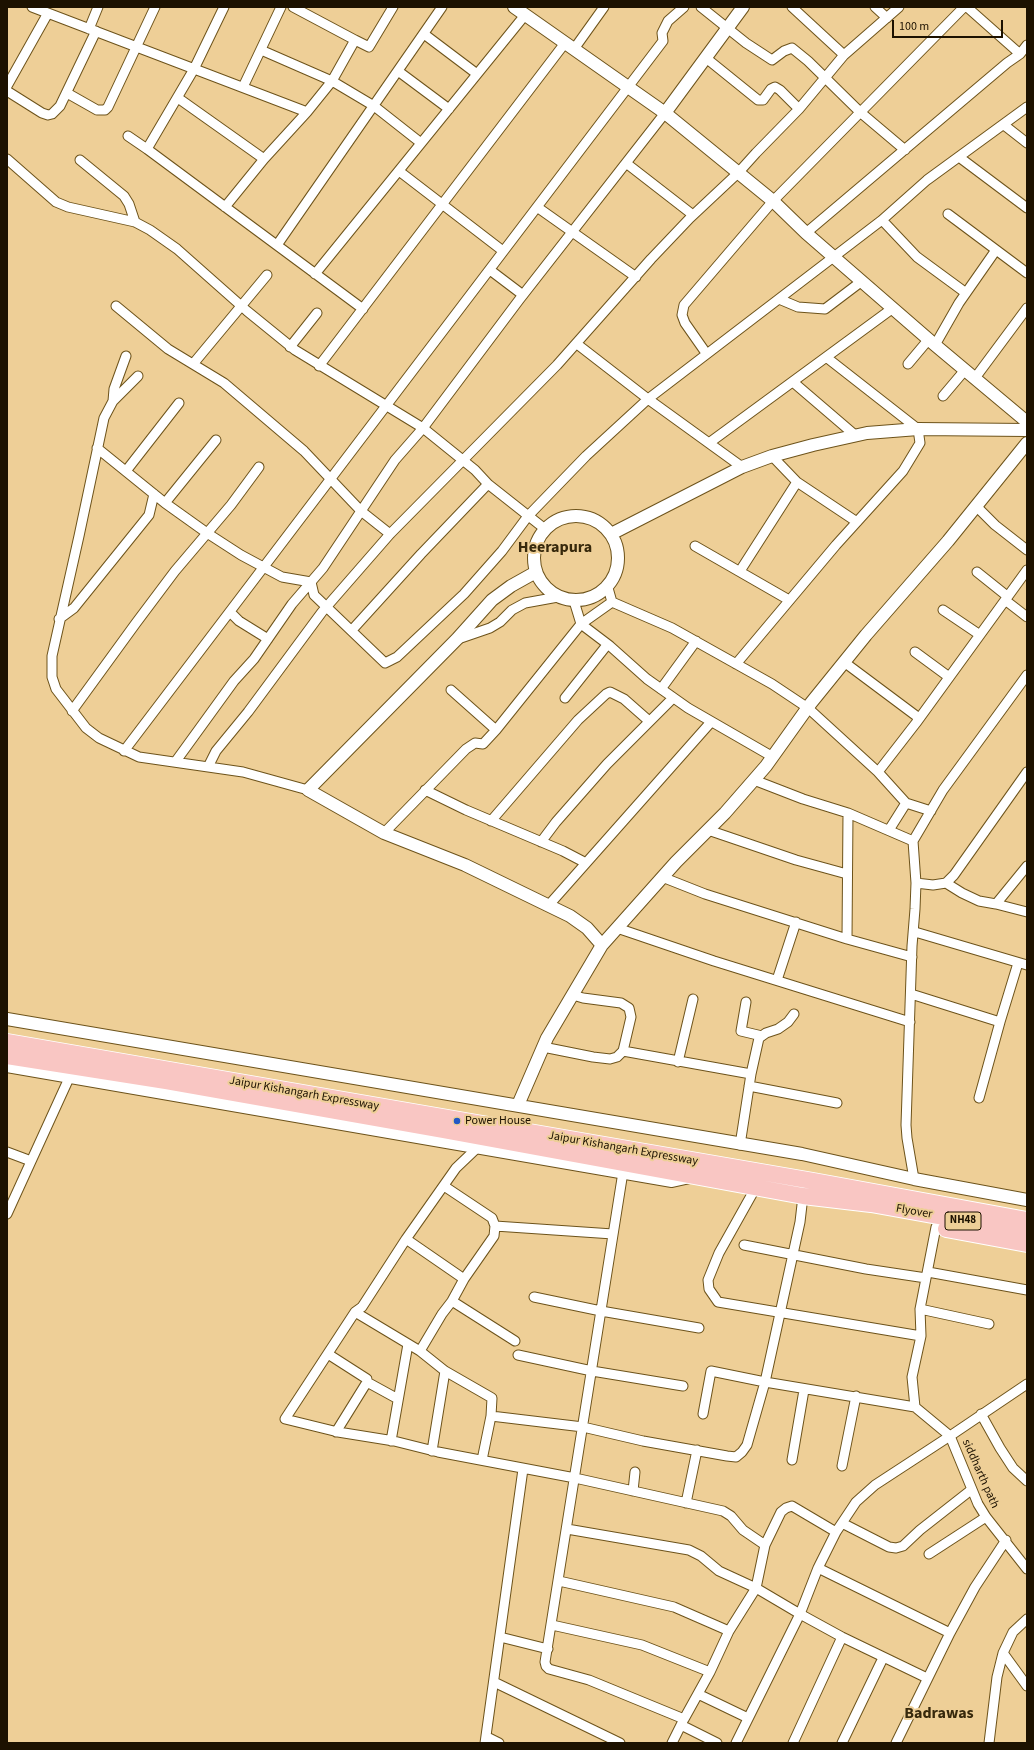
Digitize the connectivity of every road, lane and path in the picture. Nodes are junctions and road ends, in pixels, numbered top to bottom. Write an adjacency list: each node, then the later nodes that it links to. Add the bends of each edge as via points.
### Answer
1 (32, 7): 18 (street)
2 (98, 7): 21 (street)
3 (155, 7): 25 (street)
4 (224, 7): 31 (street)
5 (281, 7): 27 (street)
6 (293, 7): 23 (street)
7 (394, 7): 23 (street, via 369,47)
8 (442, 7): 22 (street)
9 (604, 7): 26 (street)
10 (684, 7): 38 (street, via 668,21 662,33 663,41)
11 (701, 7): 20 (street)
12 (743, 7): 20 (street)
13 (792, 7): 29 (street)
14 (874, 7): 19 (street)
15 (899, 7): 19 (street)
16 (966, 7): 28 (street); 47 (street)
17 (520, 10): 26 (street); 33 (street)
18 (48, 13): 21 (street); 36 (street)
19 (887, 18): 29 (street)
20 (728, 28): 30 (street); 34 (street, via 772,60 792,48)
21 (92, 30): 25 (street); 40 (street)
22 (424, 34): 32 (street); 33 (street)
23 (355, 40): 35 (street)
24 (1027, 45): 28 (street)
25 (135, 46): 31 (street); 40 (street, via 105,110 97,110)
26 (569, 46): 38 (street); 63 (street)
27 (261, 50): 35 (street); 37 (street)
28 (1020, 54): 54 (street)
29 (844, 55): 34 (street)
30 (706, 58): 45 (street, via 758,100 763,100 775,87); 48 (street)
31 (194, 69): 37 (street); 41 (street)
32 (398, 71): 42 (street); 44 (street)
33 (477, 74): 44 (street)
34 (825, 78): 45 (street); 47 (street)
35 (332, 81): 42 (street); 46 (street)
36 (7, 86)
37 (243, 87): 46 (street)
38 (628, 87): 48 (street); 65 (street)
39 (7, 91): 40 (street, via 48,115 56,112)
40 (67, 93)
41 (178, 98): 53 (street); 57 (street)
42 (374, 106): 51 (street); 73 (street)
43 (1027, 107): 49 (street)
44 (449, 109): 51 (street)
45 (799, 109): 61 (street)
46 (308, 112): 57 (street)
47 (860, 112): 54 (street); 62 (street)
48 (665, 113): 59 (street); 61 (street)
49 (1004, 125): 52 (street); 55 (street)
50 (128, 136): 53 (street)
51 (421, 143): 60 (street)
52 (1027, 143)
53 (147, 149): 64 (street)
54 (904, 150): 72 (street)
55 (959, 157): 66 (street); 69 (street, via 927,180)
56 (7, 159): 70 (street, via 56,202)
57 (264, 159): 64 (street)
58 (80, 160): 70 (street, via 124,196)
59 (626, 164): 68 (street); 71 (street)
60 (399, 171): 63 (street); 79 (street)
61 (738, 173): 62 (street); 68 (street)
62 (773, 201): 72 (street); 95 (street, via 684,305 682,315 685,323)
63 (442, 204): 75 (street); 90 (street)
64 (225, 207): 73 (street)
65 (537, 207): 71 (street); 75 (street)
66 (1027, 208)
67 (948, 214): 74 (street)
68 (693, 215): 81 (street)
69 (882, 220): 76 (street); 83 (street, via 917,257)
70 (135, 222): 87 (street, via 177,249)
71 (572, 232): 81 (street); 84 (street)
72 (806, 233): 76 (street)
73 (277, 246): 79 (street)
74 (996, 250): 78 (street); 83 (street)
75 (503, 251): 77 (street)
76 (835, 257): 82 (street); 85 (street)
77 (490, 270): 84 (street); 109 (street)
78 (1027, 273)
79 (316, 274): 90 (street)
80 (267, 275): 87 (street)
81 (636, 277): 93 (street)
82 (862, 281): 85 (street, via 824,309 798,307); 88 (street)
83 (966, 293): 92 (street)
84 (523, 295): 111 (street)
85 (779, 300): 95 (street)
86 (116, 306): 98 (street, via 168,349)
87 (242, 306): 94 (street); 98 (street)
88 (893, 308): 92 (street); 97 (street)
89 (1027, 308): 103 (street)
90 (363, 309): 100 (street)
91 (316, 313): 94 (street)
92 (932, 342): 99 (street); 101 (street)
93 (577, 344): 106 (street); 120 (street)
94 (290, 346): 100 (street)
95 (706, 353): 106 (street)
96 (126, 356): 107 (street, via 114,388)
97 (826, 357): 104 (street); 112 (street)
98 (192, 364): 124 (street, via 224,383 304,451)
99 (908, 364)
100 (319, 366): 109 (street)
101 (965, 370): 103 (street); 105 (street)
102 (138, 376): 107 (street)
103 (975, 378): 110 (street)
104 (793, 382): 114 (street); 116 (street)
105 (943, 396)
106 (648, 399): 116 (street); 131 (street, via 586,456)
107 (113, 401): 118 (street, via 104,418)
108 (179, 403): 123 (street)
109 (386, 405): 111 (street); 124 (street)
110 (1027, 422)
111 (423, 428): 120 (street); 130 (street, via 395,460)
112 (918, 429): 113 (street); 114 (street); 132 (street, via 920,443 903,471)
113 (1027, 430)
114 (856, 436): 119 (street)
115 (216, 440): 128 (street)
116 (709, 443): 122 (street)
117 (1027, 443): 129 (street)
118 (97, 448): 123 (street); 155 (street)
119 (772, 456): 122 (street); 125 (street)
120 (463, 461): 126 (street); 135 (street)
121 (259, 467): 134 (street)
122 (742, 467): 136 (street)
123 (126, 471): 127 (street)
124 (330, 479): 130 (street); 139 (street)
125 (797, 482): 132 (street); 141 (street)
126 (488, 484): 131 (street); 157 (street, via 420,554)
127 (154, 494): 128 (street); 155 (street, via 149,515 74,608)
128 (166, 502): 134 (street)
129 (976, 506): 138 (street, via 995,526); 164 (street)
130 (361, 511): 135 (street); 144 (street)
131 (528, 516): 133 (street); 157 (street, via 502,551 464,594 397,657 385,663)
132 (857, 522): 148 (street)
133 (545, 529): 136 (street, via 557,520 572,516 588,517 603,525); 142 (street, via 537,542 534,558)
134 (207, 533): 139 (street); 173 (street, via 136,623)
135 (390, 534): 151 (street)
136 (611, 534): 145 (street, via 619,556 617,573)
137 (695, 546): 141 (street)
138 (1027, 550)
139 (264, 566): 144 (street, via 282,577); 153 (street)
140 (1027, 570): 147 (street)
141 (740, 571): 148 (street)
142 (536, 572): 146 (street, via 545,588); 160 (street, via 492,600)
143 (976, 572): 147 (street)
144 (311, 582): 151 (street, via 314,595); 159 (street)
145 (608, 588): 149 (street, via 592,598); 150 (street)
146 (558, 597): 149 (street); 160 (street, via 525,603 490,628)
147 (1006, 598): 154 (street); 158 (street)
148 (789, 600): 165 (street)
149 (574, 601): 156 (street)
150 (612, 602): 156 (street); 161 (street)
151 (327, 606): 157 (street); 181 (street, via 216,751)
152 (943, 610): 158 (street)
153 (230, 612): 159 (street, via 239,621); 178 (street)
154 (1027, 617)
155 (59, 619): 173 (street, via 52,656 52,677 56,689)
156 (581, 624): 162 (street); 177 (street)
157 (352, 630)
158 (980, 635): 167 (street)
159 (268, 639): 180 (street)
160 (457, 639): 185 (street)
161 (696, 641): 165 (street); 168 (street)
162 (607, 645): 168 (street); 170 (street)
163 (915, 652): 167 (street)
164 (844, 662): 172 (street); 174 (street)
165 (736, 664): 172 (street)
166 (1027, 675): 188 (street)
167 (949, 677): 174 (street)
168 (661, 689): 171 (street)
169 (451, 690): 177 (street)
170 (564, 698)
171 (673, 698): 175 (street); 176 (street)
172 (808, 708): 179 (street); 182 (street)
173 (72, 711): 178 (street, via 86,728 99,738)
174 (920, 718): 182 (street)
175 (649, 721): 190 (street, via 624,698 610,692 606,694 574,724); 195 (street, via 603,769)
176 (711, 722): 179 (street); 196 (street)
177 (496, 730): 186 (street, via 483,744 476,743 466,749)
178 (124, 751): 180 (street, via 139,757)
179 (773, 757): 184 (street)
180 (176, 761): 181 (street)
181 (208, 766): 185 (street, via 243,772)
182 (878, 772): 187 (street)
183 (1027, 772): 201 (street)
184 (754, 780): 189 (street); 191 (street)
185 (308, 790): 193 (street)
186 (425, 790): 190 (street); 193 (street)
187 (906, 803): 188 (street); 192 (street)
188 (931, 810): 194 (street)
189 (848, 813): 192 (street); 198 (street)
190 (490, 821): 195 (street)
191 (708, 830): 198 (street, via 796,860); 199 (street)
192 (889, 830): 194 (street)
193 (384, 833): 203 (street, via 465,865)
194 (913, 840): 200 (street)
195 (541, 842): 196 (street)
196 (586, 863): 203 (street)
197 (1027, 866): 202 (street)
198 (847, 874): 208 (street)
199 (662, 877): 205 (street, via 705,894); 206 (street)
200 (916, 883): 201 (street); 207 (street)
201 (946, 883): 202 (street, via 979,901)
202 (996, 904): 204 (street)
203 (548, 906): 209 (street, via 570,916 587,928)
204 (1027, 912)
205 (796, 922): 208 (street); 212 (street)
206 (617, 928): 209 (street); 212 (street)
207 (915, 932): 210 (street); 211 (street)
208 (847, 939): 210 (street)
209 (602, 945): 214 (street)
210 (912, 957): 213 (street)
211 (1023, 964): 220 (street)
212 (777, 980): 219 (street)
213 (911, 994): 219 (street); 220 (street)
214 (573, 995): 223 (street); 224 (street, via 622,1003 629,1008 631,1017)
215 (692, 999): 226 (street)
216 (746, 1002): 221 (street, via 741,1031)
217 (794, 1014): 221 (street, via 778,1029)
218 (7, 1019): 233 (street)
219 (910, 1022): 240 (street, via 906,1124)
220 (1000, 1022): 231 (street)
221 (762, 1036): 228 (street, via 756,1046)
222 (7, 1042): 247 (highway, Jaipur Kishangarh Expressway / NH48)
223 (544, 1046): 224 (street, via 610,1059); 233 (street)
224 (623, 1051): 226 (street)
225 (7, 1056): 239 (highway, Jaipur Kishangarh Expressway / NH48, via 197,1087)
226 (678, 1062): 228 (street)
227 (7, 1066): 229 (street)
228 (751, 1074): 230 (street)
229 (70, 1076): 235 (street); 237 (street)
230 (749, 1086): 232 (street); 234 (street)
231 (979, 1098)
232 (837, 1103)
233 (518, 1105): 234 (street)
234 (740, 1145): 240 (street, via 802,1154)
235 (476, 1148): 238 (street); 241 (street, via 456,1168)
236 (7, 1152): 237 (street)
237 (31, 1161): 246 (street)
238 (623, 1172): 239 (street, via 672,1181); 251 (street)
239 (693, 1176): 242 (highway, Jaipur Kishangarh Expressway / NH48)
240 (914, 1179): 244 (street)
241 (444, 1186): 248 (street, via 492,1218); 252 (street)
242 (756, 1187): 243 (highway, Jaipur Kishangarh Expressway / NH48); 264 (street, via 719,1253 708,1280 709,1289 718,1302)
243 (803, 1196): 245 (highway, Jaipur Kishangarh Expressway / NH48); 255 (street)
244 (1027, 1200)
245 (871, 1204): 249 (highway, via 891,1218); 250 (highway, Flyover / NH48)
246 (7, 1214)
247 (1027, 1220)
248 (495, 1226): 251 (street); 257 (street, via 494,1236)
249 (936, 1227): 253 (highway); 256 (street)
250 (1027, 1232)
251 (613, 1234): 262 (street)
252 (406, 1239): 257 (street); 263 (street, via 362,1307)
253 (1027, 1244)
254 (744, 1246): 255 (street)
255 (793, 1255): 256 (street); 264 (street)
256 (927, 1275): 258 (street); 261 (street)
257 (464, 1279): 260 (street)
258 (1027, 1290)
259 (534, 1297): 262 (street)
260 (452, 1301): 268 (street); 270 (street)
261 (920, 1309): 265 (street); 267 (street)
262 (601, 1311): 266 (street); 274 (street)
263 (355, 1312): 269 (street); 271 (street)
264 (781, 1312): 267 (street); 276 (street)
265 (988, 1324)
266 (699, 1328)
267 (922, 1336): 282 (street, via 912,1377)
268 (515, 1341)
269 (408, 1344): 270 (street); 281 (street)
270 (420, 1351): 273 (street)
271 (328, 1354): 275 (street, via 367,1379); 287 (street, via 285,1419)
272 (518, 1355): 274 (street)
273 (445, 1371): 285 (street, via 492,1398); 291 (street)
274 (592, 1371): 278 (street); 286 (street)
275 (367, 1382): 281 (street); 287 (street)
276 (765, 1382): 279 (street); 283 (street, via 710,1370); 290 (street, via 747,1445 742,1452 736,1456 727,1456)
277 (1027, 1384): 284 (street)
278 (684, 1386)
279 (804, 1390): 280 (street); 293 (street)
280 (856, 1396): 282 (street); 294 (street)
281 (398, 1399): 289 (street)
282 (915, 1407): 288 (street, siddharth path)
283 (703, 1414)
284 (982, 1414): 288 (street); 298 (street, via 1013,1468)
285 (491, 1416): 286 (street); 292 (street)
286 (583, 1427): 290 (street); 297 (street)
287 (336, 1432): 289 (street)
288 (950, 1436): 299 (street, siddharth path); 303 (street, via 875,1485 856,1502)
289 (391, 1441): 291 (street)
290 (697, 1450): 301 (street)
291 (432, 1451): 292 (street)
292 (482, 1460): 295 (street)
293 (792, 1460)
294 (842, 1466)
295 (523, 1469): 297 (street); 319 (street)
296 (635, 1472): 300 (street)
297 (575, 1478): 300 (street); 304 (street)
298 (1027, 1481)
299 (971, 1490): 302 (street, siddharth path); 303 (street, via 903,1546 896,1548 889,1547)
300 (633, 1491): 301 (street)
301 (686, 1503): 307 (street, via 723,1511 743,1530)
302 (986, 1517): 306 (street, siddharth path); 308 (street)
303 (842, 1523): 305 (street)
304 (567, 1529): 312 (street); 313 (street, via 689,1550 719,1571)
305 (836, 1532): 307 (street, via 792,1506 781,1512); 310 (street)
306 (1006, 1540): 309 (street, siddharth path); 318 (street)
307 (765, 1545): 313 (street)
308 (929, 1554)
309 (1023, 1556): 311 (street, siddharth path)
310 (818, 1568): 314 (street); 318 (street)
311 (1027, 1569)
312 (559, 1581): 316 (street); 317 (street, via 674,1608)
313 (756, 1588): 314 (street); 317 (street)
314 (800, 1614): 320 (street); 329 (street)
315 (1027, 1619): 322 (street, via 1013,1632)
316 (552, 1625): 321 (street); 324 (street, via 642,1645)
317 (729, 1631): 324 (street)
318 (950, 1633): 325 (street)
319 (500, 1637): 321 (street); 326 (street)
320 (842, 1637): 323 (street); 337 (street)
321 (548, 1649): 330 (street, via 545,1662 549,1669 589,1680)
322 (1003, 1653): 327 (street); 340 (street, via 997,1677)
323 (884, 1658): 325 (street); 338 (street)
324 (710, 1672): 328 (street)
325 (927, 1678): 339 (street)
326 (494, 1682): 331 (street); 333 (street)
327 (1027, 1686)
328 (698, 1694): 329 (street); 330 (street)
329 (748, 1718): 336 (street)
330 (682, 1722): 334 (street); 335 (street)
331 (486, 1740): 332 (street)
332 (500, 1743)
333 (620, 1743)
334 (672, 1743)
335 (716, 1743)
336 (736, 1743)
337 (793, 1743)
338 (842, 1743)
339 (896, 1743)
340 (989, 1743)

